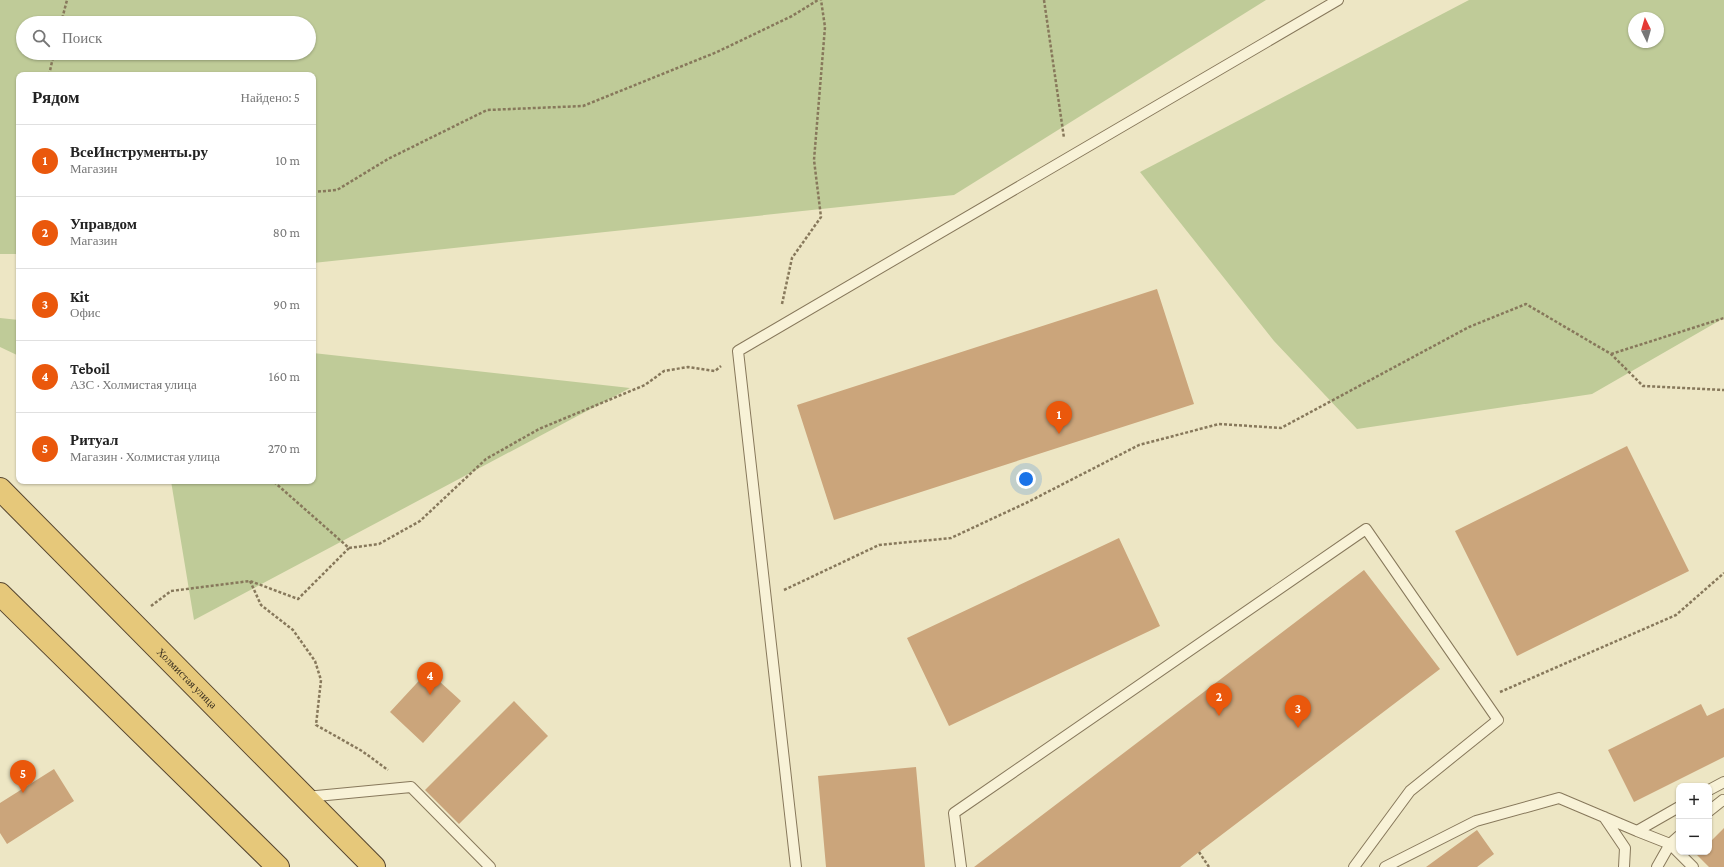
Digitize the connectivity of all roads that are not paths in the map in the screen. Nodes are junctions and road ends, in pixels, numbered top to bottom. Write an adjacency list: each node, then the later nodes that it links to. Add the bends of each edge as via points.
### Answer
1 (1338, 0): 17 (lane, via 738,351)
2 (0, 490): 6 (highway, Холмистая улица)
3 (0, 594): 14 (highway)
4 (1724, 782): 5 (lane)
5 (1712, 788)
6 (305, 797): 15 (highway, Холмистая улица); 16 (lane, via 411,787)
7 (1724, 801): 9 (lane)
8 (1676, 809): 11 (lane)
9 (1712, 809)
10 (1604, 818): 11 (lane); 20 (lane, via 1560,798 1476,821); 21 (lane, via 1625,848)
11 (1637, 831): 13 (lane)
12 (1676, 839): 13 (lane)
13 (1670, 844): 22 (lane); 23 (lane)
14 (278, 867)
15 (374, 867)
16 (490, 867)
17 (796, 867)
18 (961, 867): 19 (lane, via 954,813 1366,529 1498,720 1410,791)
19 (1354, 867)
20 (1385, 867)
21 (1624, 867)
22 (1656, 867)
23 (1693, 867)

